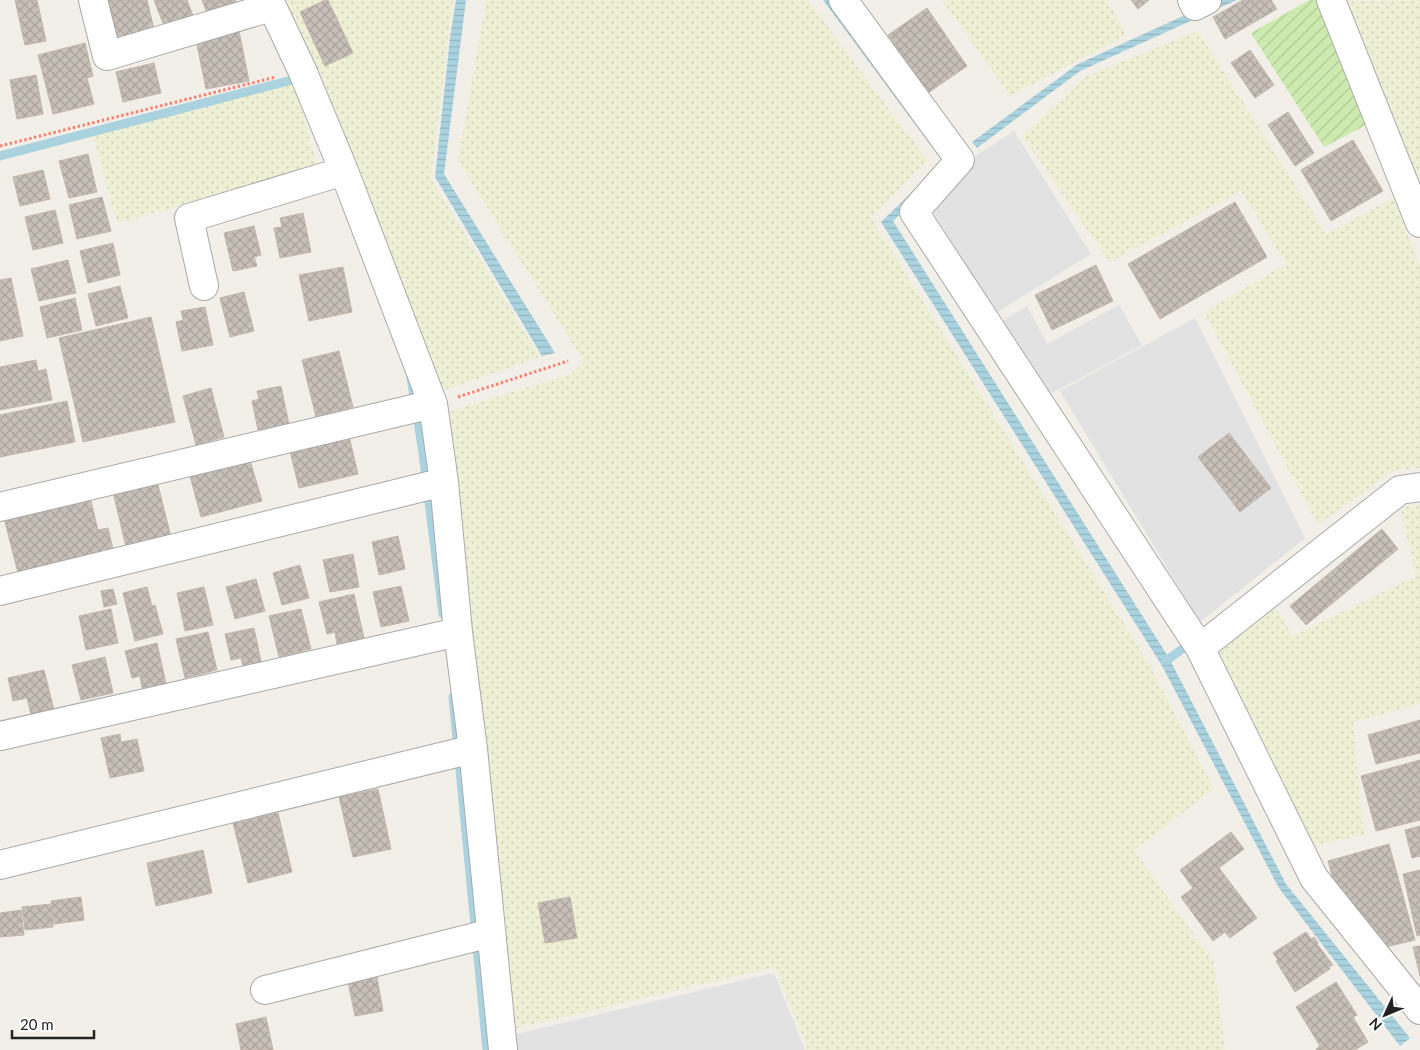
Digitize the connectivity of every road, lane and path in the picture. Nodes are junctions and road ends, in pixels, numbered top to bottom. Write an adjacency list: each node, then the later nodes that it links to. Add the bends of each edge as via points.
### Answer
1 (93, 0): 6 (street, via 107,56)
2 (843, 0): 19 (street, via 960,160 914,212)
3 (1192, 0): 4 (street, via 1195,6)
4 (1207, 0)
5 (1332, 0): 10 (street)
6 (263, 7): 9 (street, via 302,70)
7 (276, 77): 8 (path)
8 (0, 146)
9 (343, 172): 11 (street, via 189,218); 13 (street)
10 (1420, 223)
11 (204, 286)
12 (568, 361): 13 (path)
13 (432, 405): 14 (street); 16 (street)
14 (443, 482): 17 (street); 18 (street)
15 (1420, 487): 19 (street, via 1400,490)
16 (0, 508)
17 (0, 592)
18 (457, 632): 20 (street); 21 (street)
19 (1200, 648): 25 (street, via 1314,878)
20 (0, 736)
21 (472, 750): 22 (street); 23 (street)
22 (0, 865)
23 (490, 933): 24 (street); 26 (street)
24 (265, 990)
25 (1420, 1010)
26 (503, 1050)

